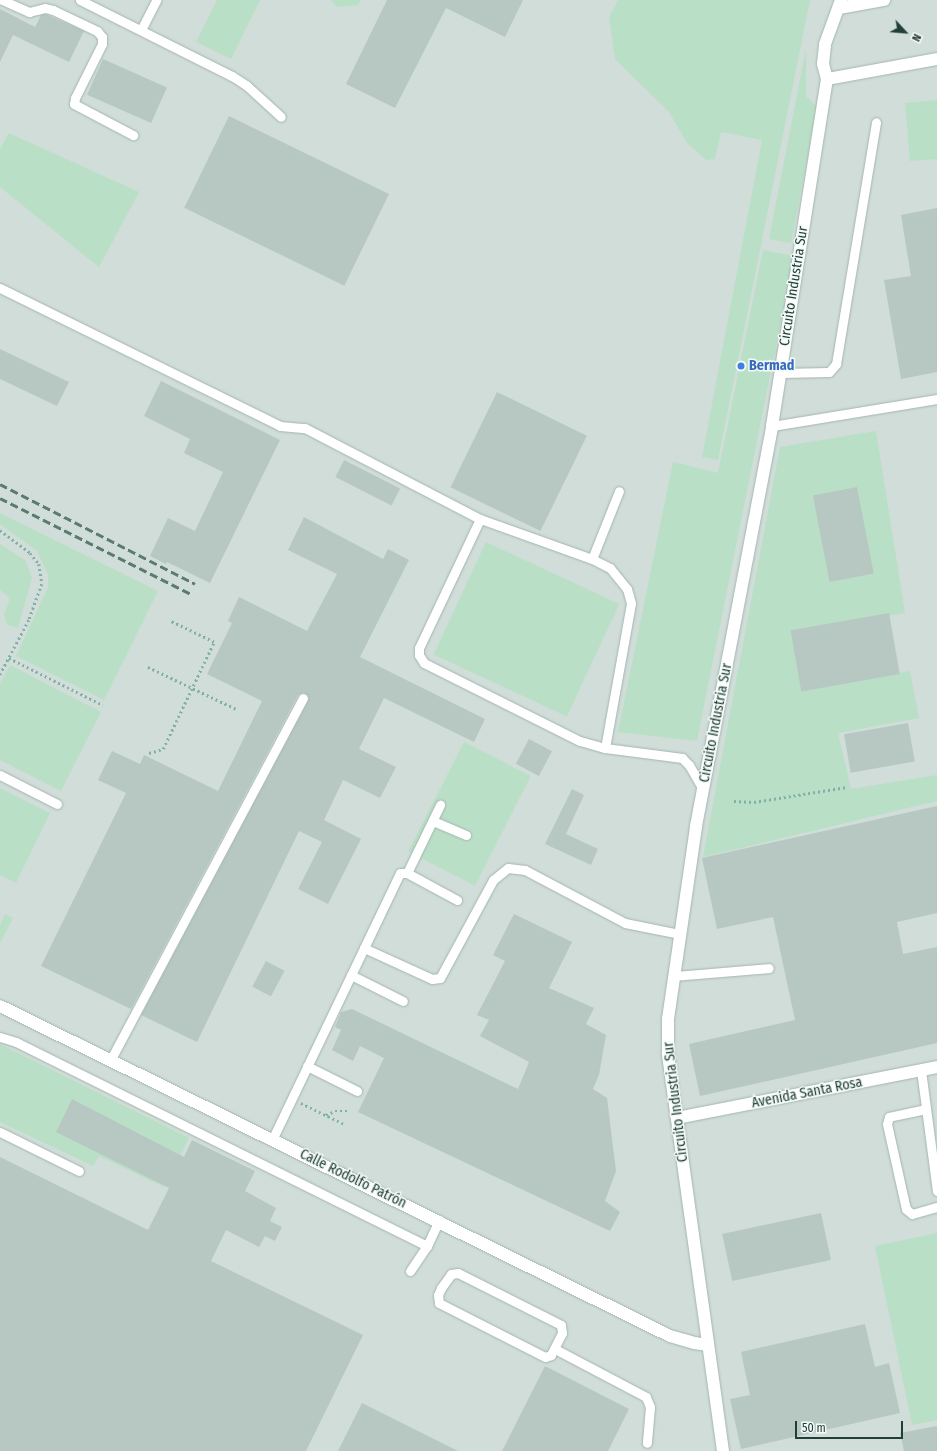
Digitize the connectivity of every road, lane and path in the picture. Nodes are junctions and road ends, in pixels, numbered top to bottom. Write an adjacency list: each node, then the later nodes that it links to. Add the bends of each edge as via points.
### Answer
1 (2, 0): 11 (lane, via 29,12 45,8 52,10 97,31 102,37 102,44 74,104)
2 (80, 0): 6 (lane)
3 (156, 0): 6 (lane)
4 (884, 0): 5 (main road)
5 (840, 4): 8 (main road, Circuito Industria Sur, via 825,44 823,64)
6 (140, 30): 9 (lane, via 232,76 251,89)
7 (937, 59): 8 (main road)
8 (827, 79): 13 (main road, Circuito Industria Sur)
9 (281, 117)
10 (876, 122): 13 (lane, via 836,364 829,372)
11 (133, 135)
12 (0, 288): 17 (lane, via 280,426 305,428)
13 (780, 373): 15 (main road, Circuito Industria Sur)
14 (937, 399): 15 (lane)
15 (772, 426): 32 (main road, Circuito Industria Sur)
16 (619, 491): 19 (lane)
17 (480, 519): 19 (lane); 28 (lane, via 419,655 424,663 573,738)
18 (0, 530): 21 (path, via 30,553 39,564 42,584 29,620)
19 (592, 559): 28 (lane, via 610,568 627,589 631,603)
20 (170, 621): 24 (path, via 214,642)
21 (9, 658): 23 (path); 26 (path)
22 (148, 667): 24 (path)
23 (0, 675)
24 (192, 688): 27 (path); 29 (path, via 163,749)
25 (303, 698): 48 (lane)
26 (103, 705)
27 (236, 709)
28 (605, 748): 32 (lane, via 682,758)
29 (149, 753)
30 (0, 775): 34 (lane)
31 (847, 787): 33 (path, via 754,802)
32 (703, 789): 40 (main road, Circuito Industria Sur)
33 (734, 801)
34 (57, 804)
35 (440, 805): 36 (lane)
36 (433, 821): 37 (lane); 38 (lane)
37 (466, 835)
38 (407, 873): 39 (lane); 41 (lane, via 399,875)
39 (457, 900)
40 (679, 934): 41 (lane, via 625,923 517,867 508,868 493,880 440,978 432,979); 44 (main road, Circuito Industria Sur)
41 (364, 948): 43 (lane)
42 (769, 968): 44 (lane)
43 (351, 975): 45 (lane); 49 (lane)
44 (674, 976): 57 (main road, Circuito Industria Sur, via 668,1020 668,1053)
45 (403, 1000)
46 (0, 1006): 48 (main road, Calle Rodolfo Patrón)
47 (0, 1037): 65 (lane, via 16,1042)
48 (110, 1061): 60 (main road, Calle Rodolfo Patrón)
49 (307, 1066): 52 (lane); 53 (lane)
50 (937, 1067): 51 (main road, Avenida Santa Rosa)
51 (921, 1070): 54 (lane); 57 (main road, Avenida Santa Rosa)
52 (357, 1091)
53 (292, 1098): 56 (path); 60 (lane)
54 (926, 1109): 62 (lane); 63 (lane, via 889,1117 887,1124 906,1209 912,1214)
55 (348, 1111): 56 (path, via 335,1111)
56 (326, 1116): 58 (path)
57 (677, 1118): 67 (main road, Circuito Industria Sur)
58 (344, 1124)
59 (0, 1132): 61 (lane)
60 (272, 1140): 64 (main road, Calle Rodolfo Patrón)
61 (79, 1171)
62 (937, 1191)
63 (937, 1207)
64 (438, 1220): 65 (lane); 67 (main road, Calle Rodolfo Patrón, via 670,1336)
65 (427, 1246): 66 (lane)
66 (410, 1271)
67 (708, 1344): 70 (main road, Circuito Industria Sur)
68 (555, 1349): 68 (lane, via 562,1333 561,1324 558,1322 458,1273 451,1274 441,1288 438,1300 443,1305 545,1357 551,1355); 69 (lane, via 646,1397 650,1407)
69 (647, 1443)
70 (723, 1451)

